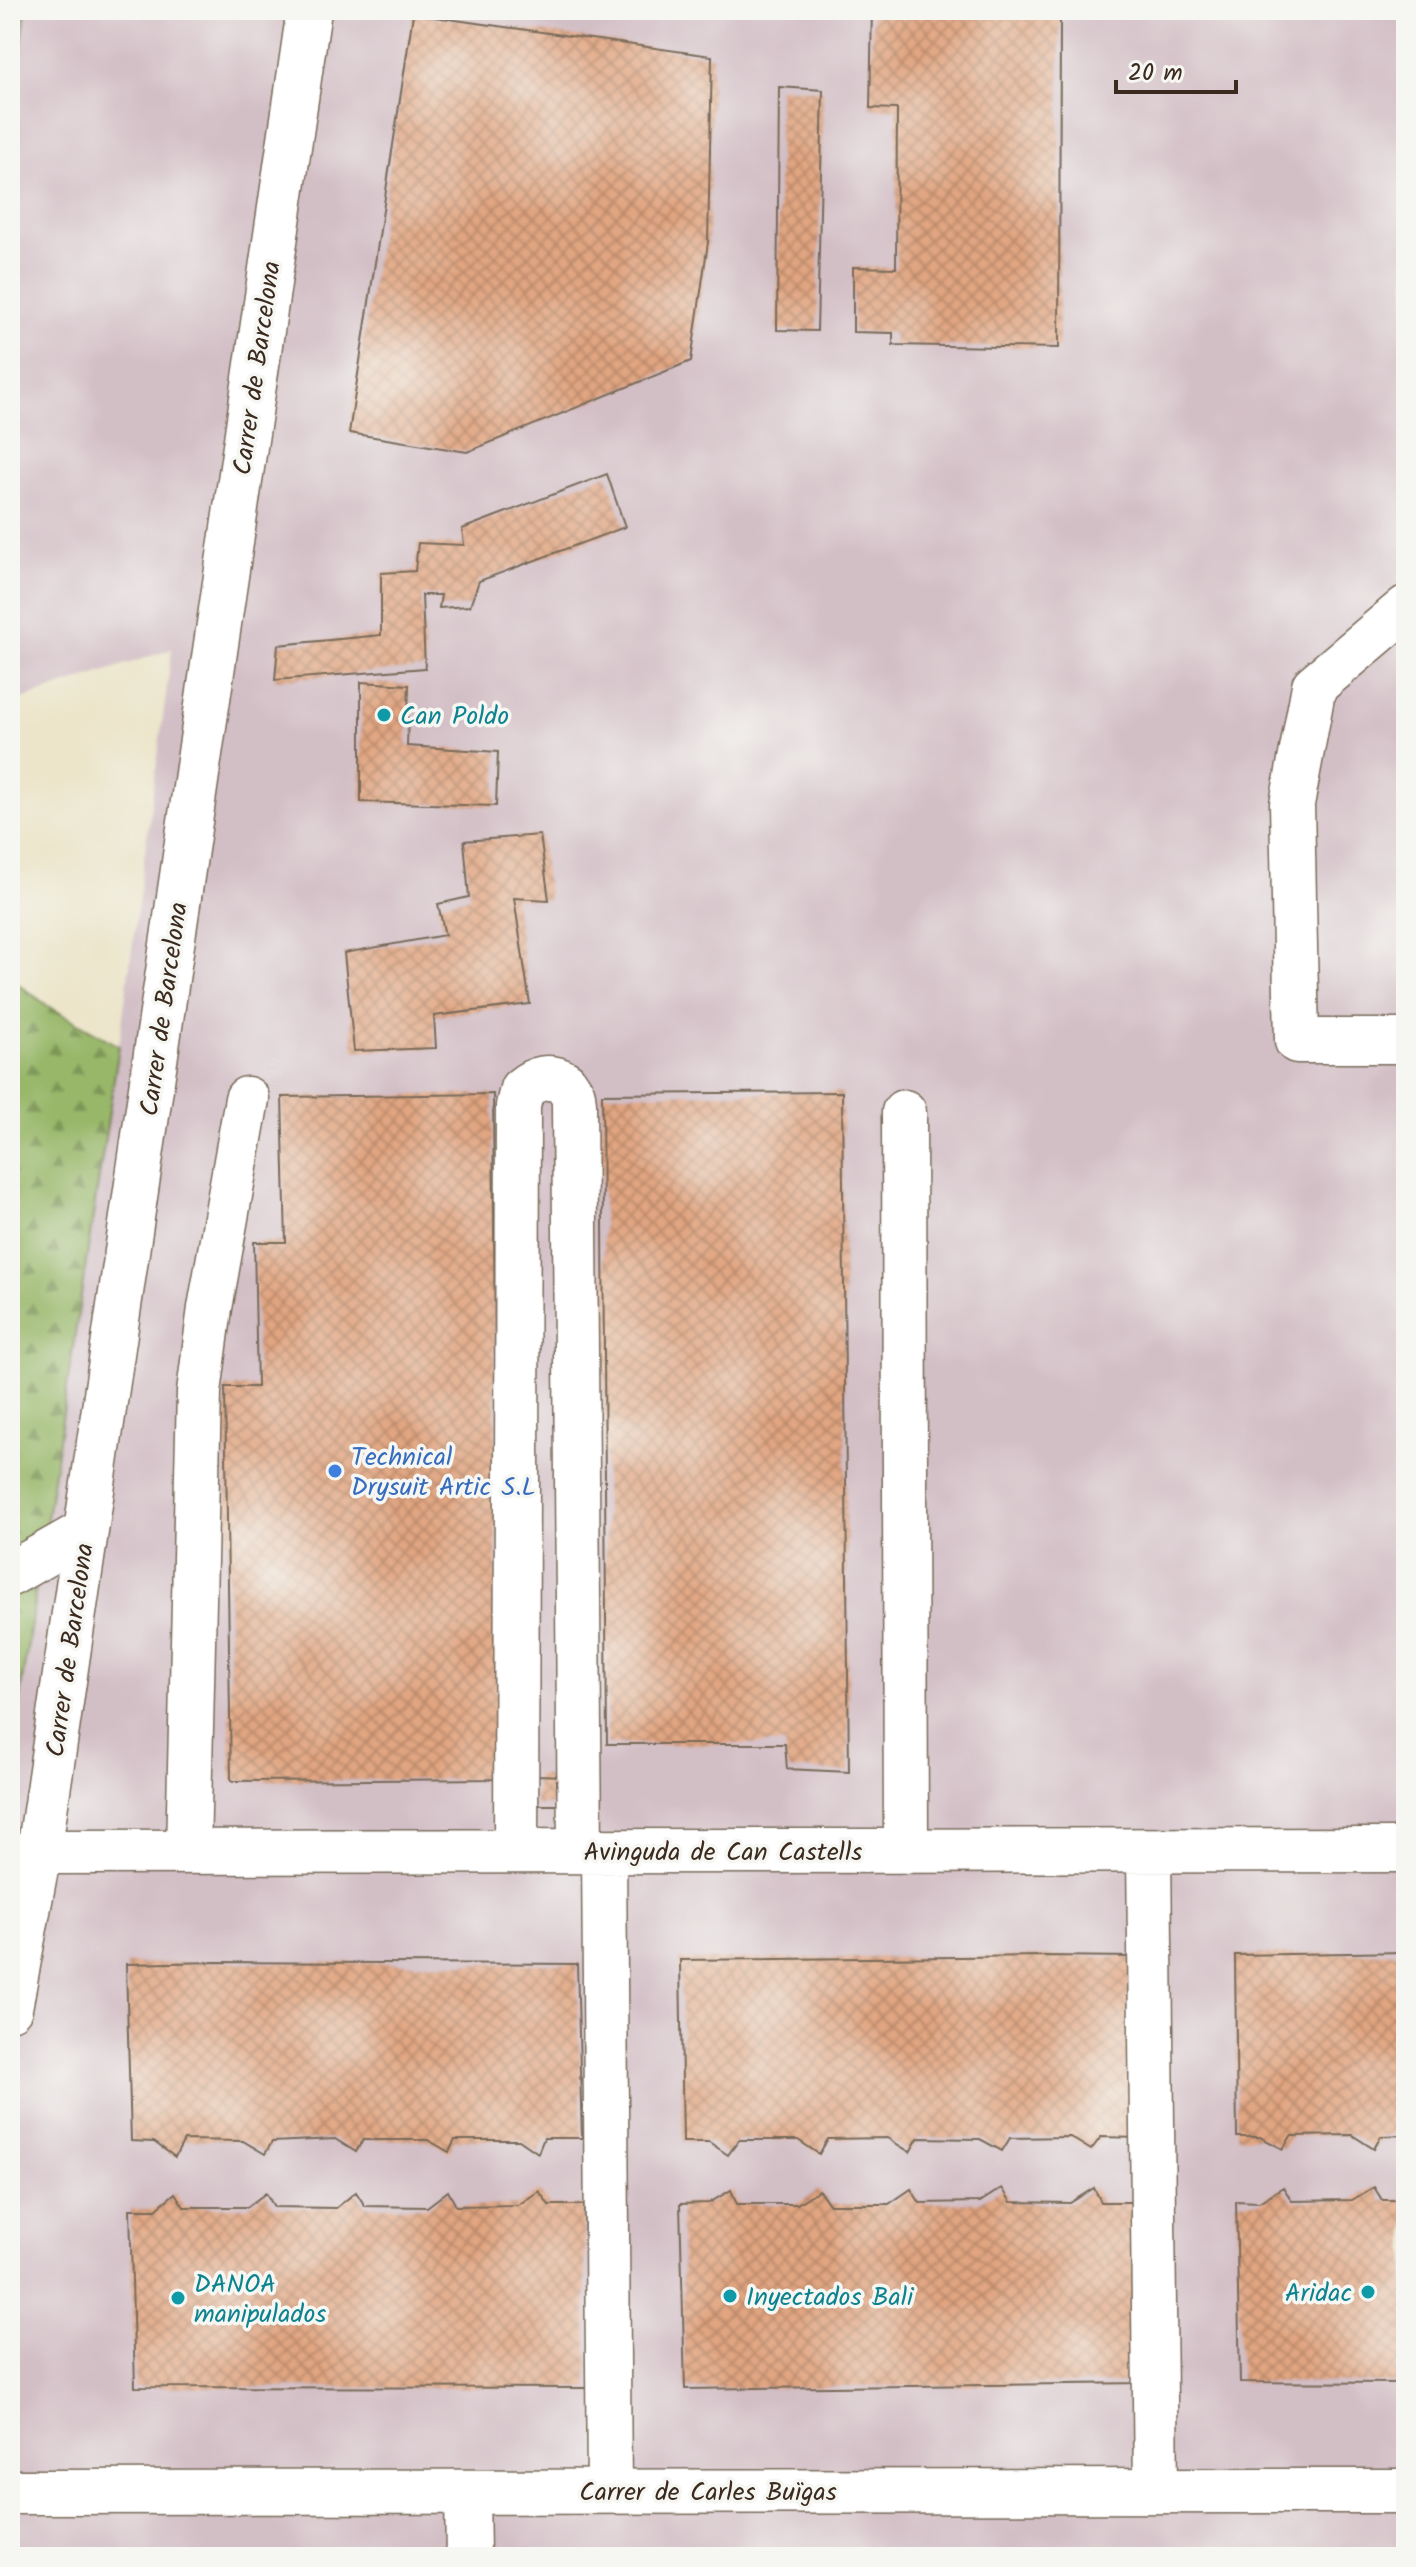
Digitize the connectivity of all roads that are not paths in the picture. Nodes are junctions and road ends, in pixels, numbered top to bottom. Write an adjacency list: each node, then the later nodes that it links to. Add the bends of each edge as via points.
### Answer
1 (309, 10): 6 (street, Carrer de Barcelona)
2 (1406, 608): 3 (street, via 1314,686 1292,804 1297,1041)
3 (1406, 1041)
4 (247, 1099): 14 (street, via 199,1392)
5 (904, 1112): 11 (street)
6 (86, 1531): 7 (street); 13 (street, Carrer de Barcelona)
7 (10, 1574)
8 (1406, 1850): 12 (street, Avinguda de Can Castells)
9 (516, 1851): 10 (street, Avinguda de Can Castells); 10 (street, via 518,1106 522,1089 538,1078 565,1083 574,1103); 14 (street, Avinguda de Can Castells)
10 (592, 1851): 11 (street, Avinguda de Can Castells); 16 (street)
11 (906, 1851): 12 (street, Avinguda de Can Castells)
12 (1149, 1851): 17 (street)
13 (39, 1852): 14 (street, Avinguda de Can Castells); 15 (street, Carrer de Barcelona)
14 (188, 1852)
15 (10, 2008)
16 (609, 2491): 17 (street, Carrer de Carles Buïgas); 20 (street, Carrer de Carles Buïgas)
17 (1156, 2491): 18 (street, Carrer de Carles Buïgas)
18 (1406, 2491)
19 (10, 2492): 20 (street, Carrer de Carles Buïgas)
20 (467, 2492): 21 (street)
21 (468, 2557)

